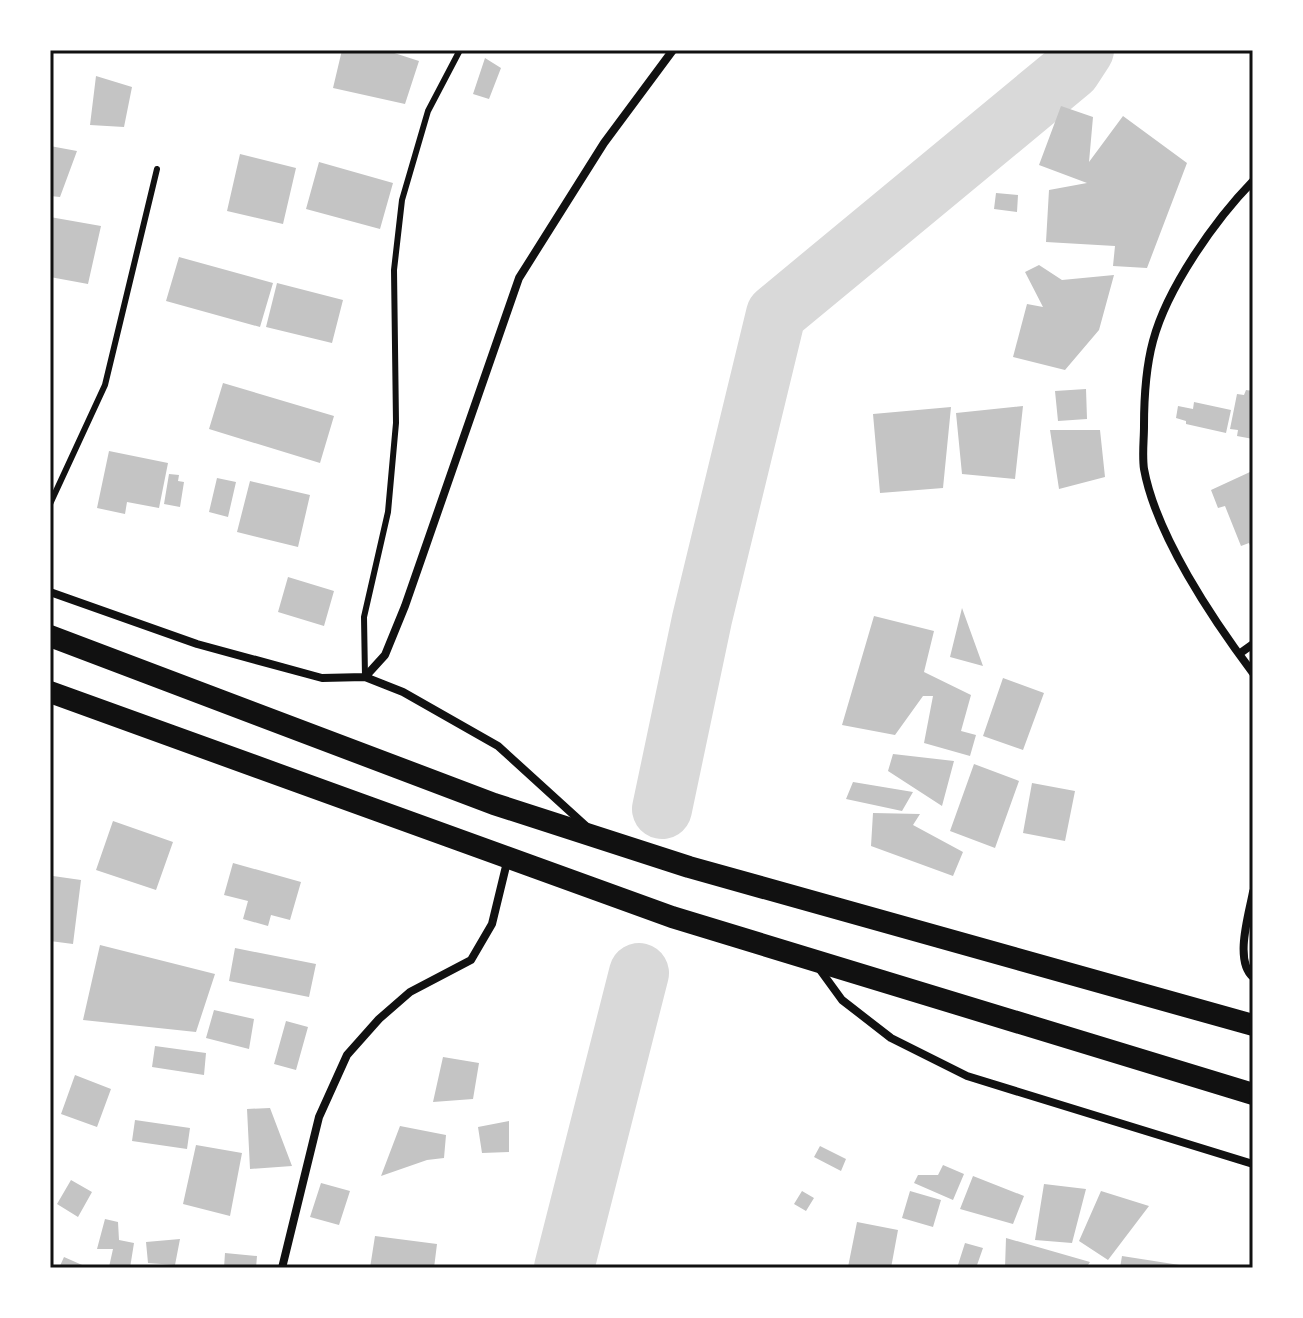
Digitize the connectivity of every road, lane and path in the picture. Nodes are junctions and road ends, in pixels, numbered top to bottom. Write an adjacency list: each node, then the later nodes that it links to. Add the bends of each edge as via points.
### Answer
1 (460, 50): 11 (lane, via 428,111 402,200 394,270 396,423 388,512 364,617)
2 (673, 50): 11 (street, via 604,143 519,278 405,606 385,655)
3 (157, 169): 5 (lane, via 105,385)
4 (1253, 181): 9 (street, via 1228,207 1171,295 1153,341 1144,408 1144,467 1158,514)
5 (50, 504)
6 (50, 592): 11 (street, via 197,644 322,678)
7 (50, 636): 13 (highway, via 494,804)
8 (1253, 644): 9 (street)
9 (1239, 654): 10 (street)
10 (1253, 673)
11 (365, 677): 13 (street, via 403,692 498,746)
12 (50, 692): 14 (highway)
13 (597, 835): 18 (highway, via 689,867)
14 (508, 858): 16 (highway, via 672,917); 21 (street, via 492,924 471,960 410,992 347,1055 319,1117)
15 (1253, 892): 17 (street, via 1242,955)
16 (812, 959): 19 (highway); 20 (street, via 842,1000 891,1038 967,1076)
17 (1253, 977)
18 (1253, 1025)
19 (1253, 1094)
20 (1253, 1164)
21 (282, 1268)

